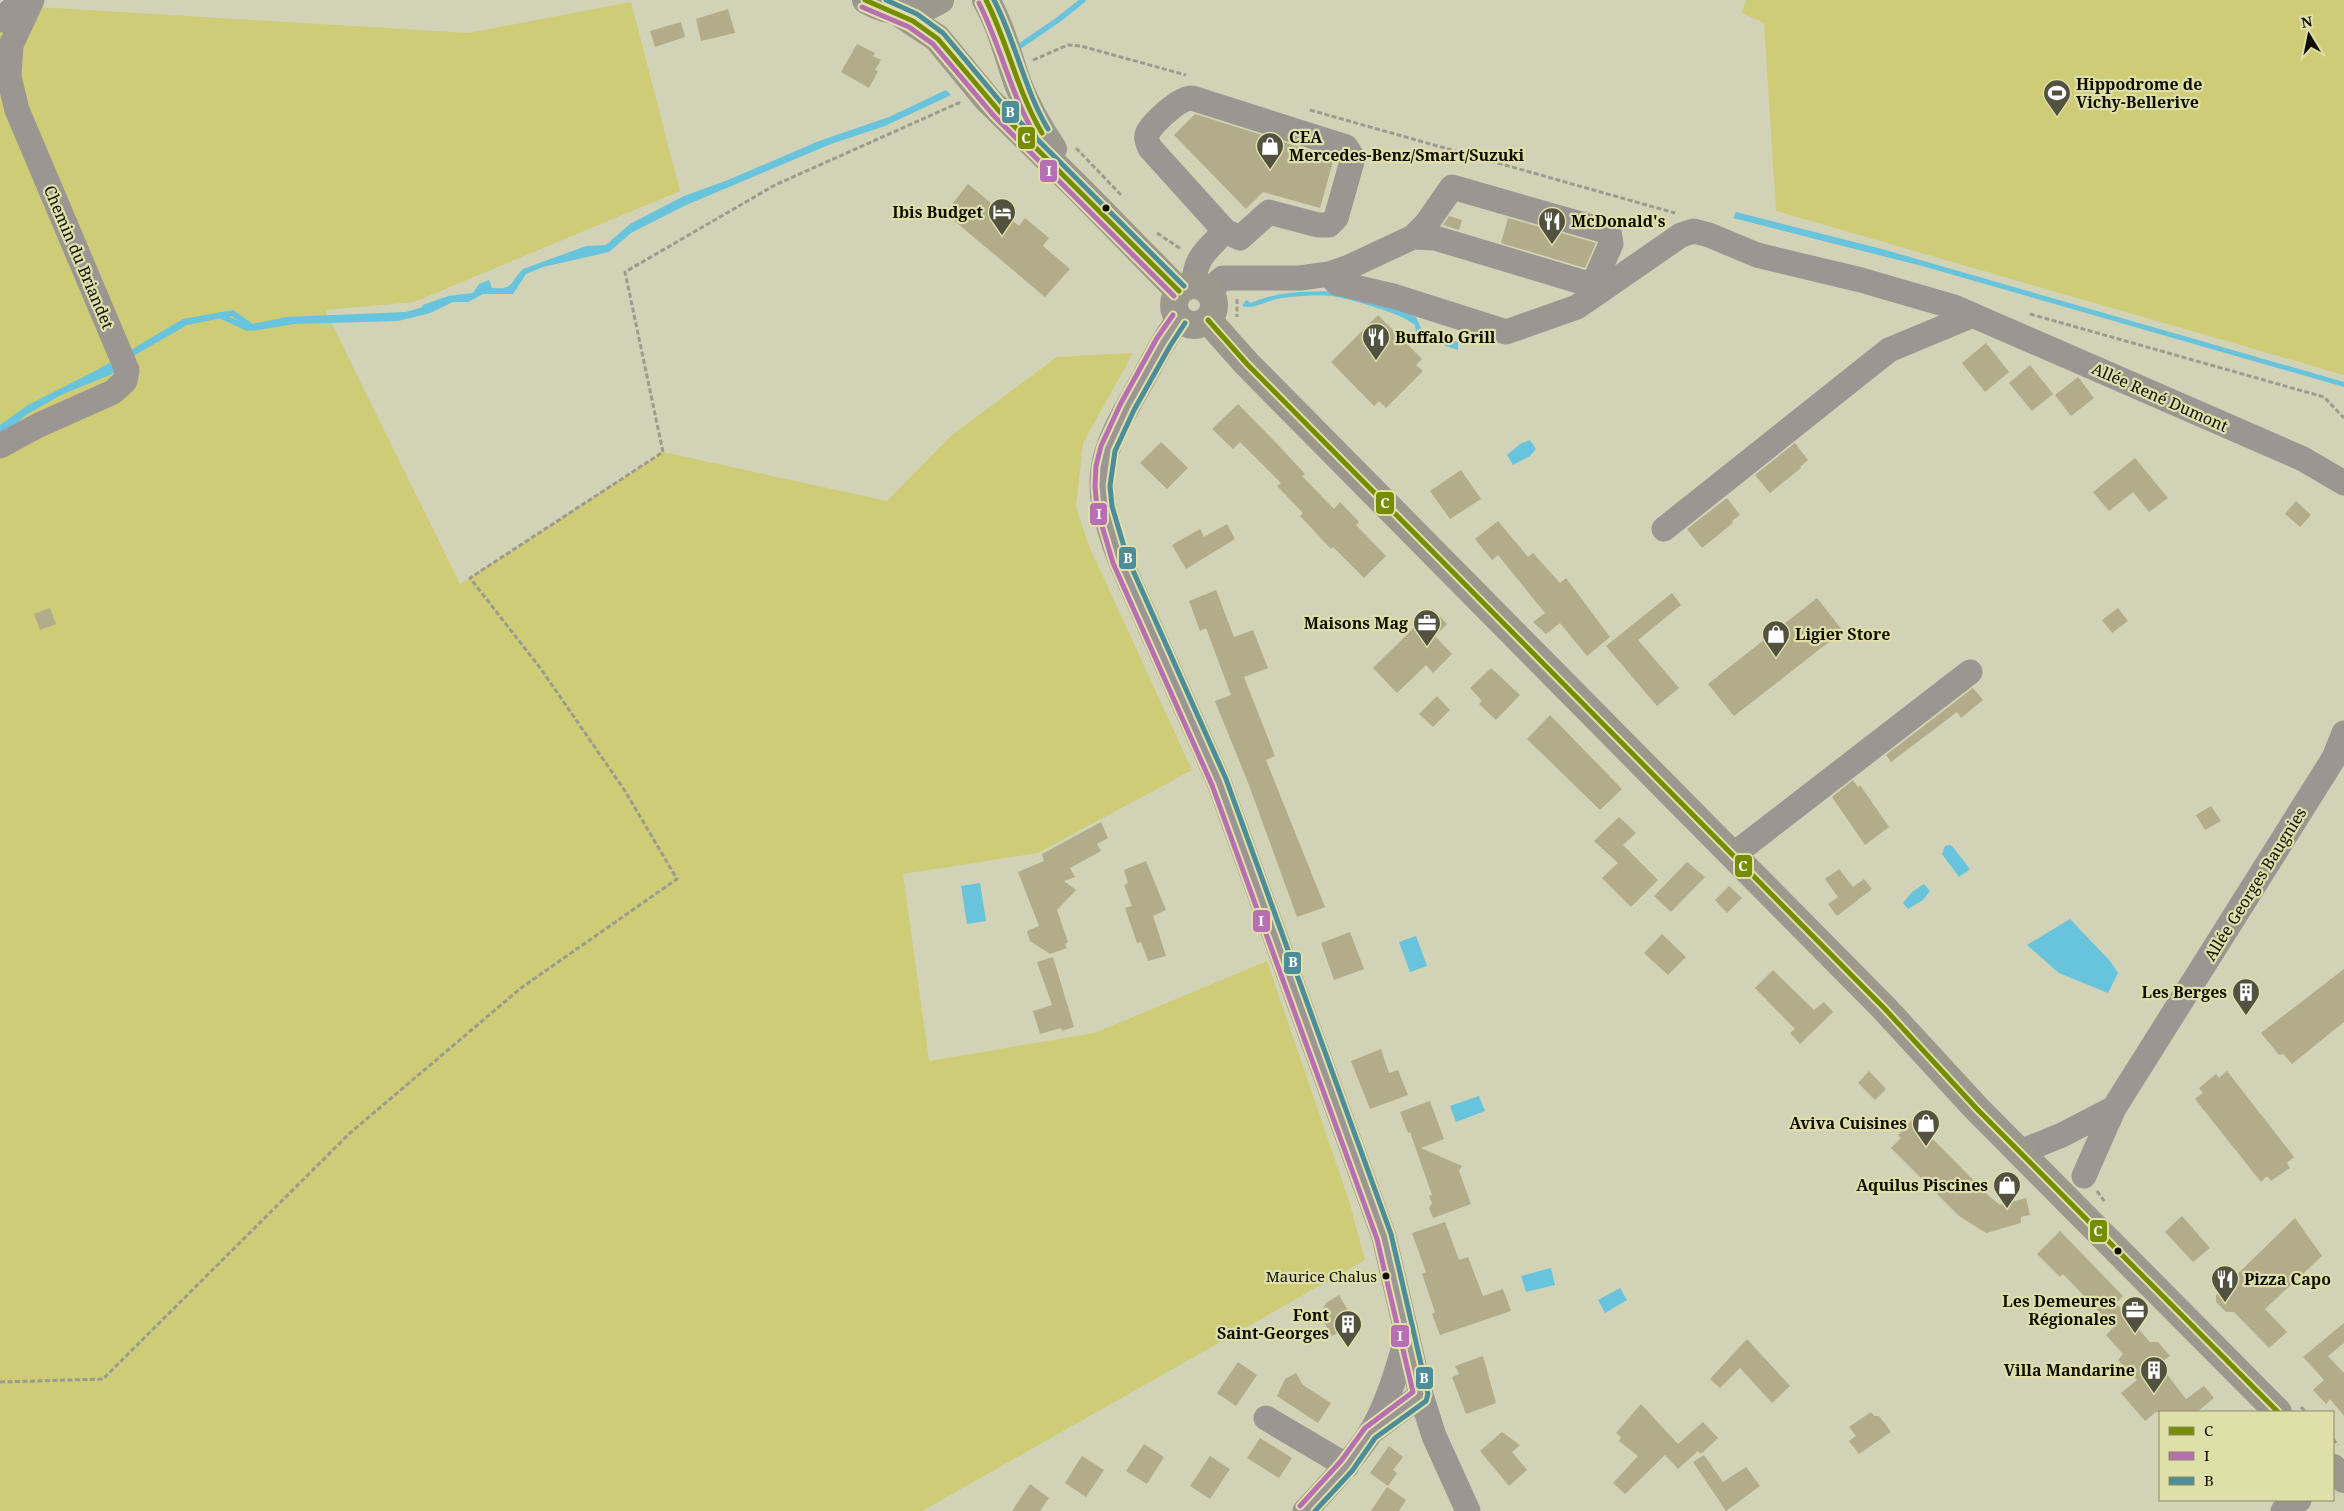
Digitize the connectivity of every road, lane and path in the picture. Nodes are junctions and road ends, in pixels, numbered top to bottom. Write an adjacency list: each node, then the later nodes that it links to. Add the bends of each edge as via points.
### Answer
1 (23, 0): 7 (street)
2 (32, 0): 20 (street, Chemin du Briandet, via 12,45 9,77 17,110 123,360 125,381 113,392)
3 (866, 0): 6 (main road)
4 (940, 0): 6 (main road, via 915,11)
5 (986, 0): 10 (main road, via 1036,124)
6 (898, 12): 8 (main road, via 937,38)
7 (0, 20)
8 (988, 100): 10 (main road); 30 (path, via 977,110 959,103 775,184 625,272 662,452 470,578 541,670 625,791 678,879 521,988 350,1133 102,1379)
9 (1072, 144): 11 (path)
10 (1078, 188): 16 (main road)
11 (1124, 199)
12 (1150, 226): 16 (path)
13 (1225, 231): 13 (street, via 1240,238 1269,212 1329,225 1336,218 1353,158 1346,147 1192,98 1178,101 1148,132 1146,139 1150,148); 16 (street)
14 (1413, 237): 14 (street, via 1435,238 1586,283 1595,280 1611,244 1609,232 1452,187 1427,224); 15 (street, via 1349,268)
15 (1329, 274): 16 (street); 17 (street, Allée René Dumont, via 1337,284 1393,296 1506,332 1577,307 1681,235 1694,231 1757,255 1861,280)
16 (1195, 282): 18 (main road, via 1175,298); 19 (main road, via 1214,306)
17 (1973, 315): 21 (street, Allée René Dumont, via 2303,459); 22 (street, via 1889,350)
18 (1179, 320): 19 (main road, via 1194,326); 29 (street, via 1114,430 1102,462 1102,497 1107,525 1219,782 1384,1237)
19 (1208, 320): 25 (main road, via 1247,364)
20 (0, 446)
21 (2344, 483)
22 (1664, 529)
23 (1970, 672): 25 (street)
24 (2344, 733): 26 (street, Allée Georges Baugnies, via 2328,767)
25 (1733, 855): 27 (main road)
26 (2114, 1108): 27 (street); 28 (street, Allée Georges Baugnies)
27 (2020, 1152): 32 (main road)
28 (2084, 1176)
29 (1407, 1337): 31 (street); 34 (street, via 1396,1374)
30 (0, 1382)
31 (1421, 1395): 34 (street); 38 (street, via 1434,1436)
32 (2277, 1411)
33 (1266, 1418): 35 (street)
34 (1370, 1433): 35 (street)
35 (1347, 1466): 37 (street)
36 (2298, 1501): 39 (street)
37 (1301, 1510)
38 (1468, 1511)
39 (2283, 1511)

